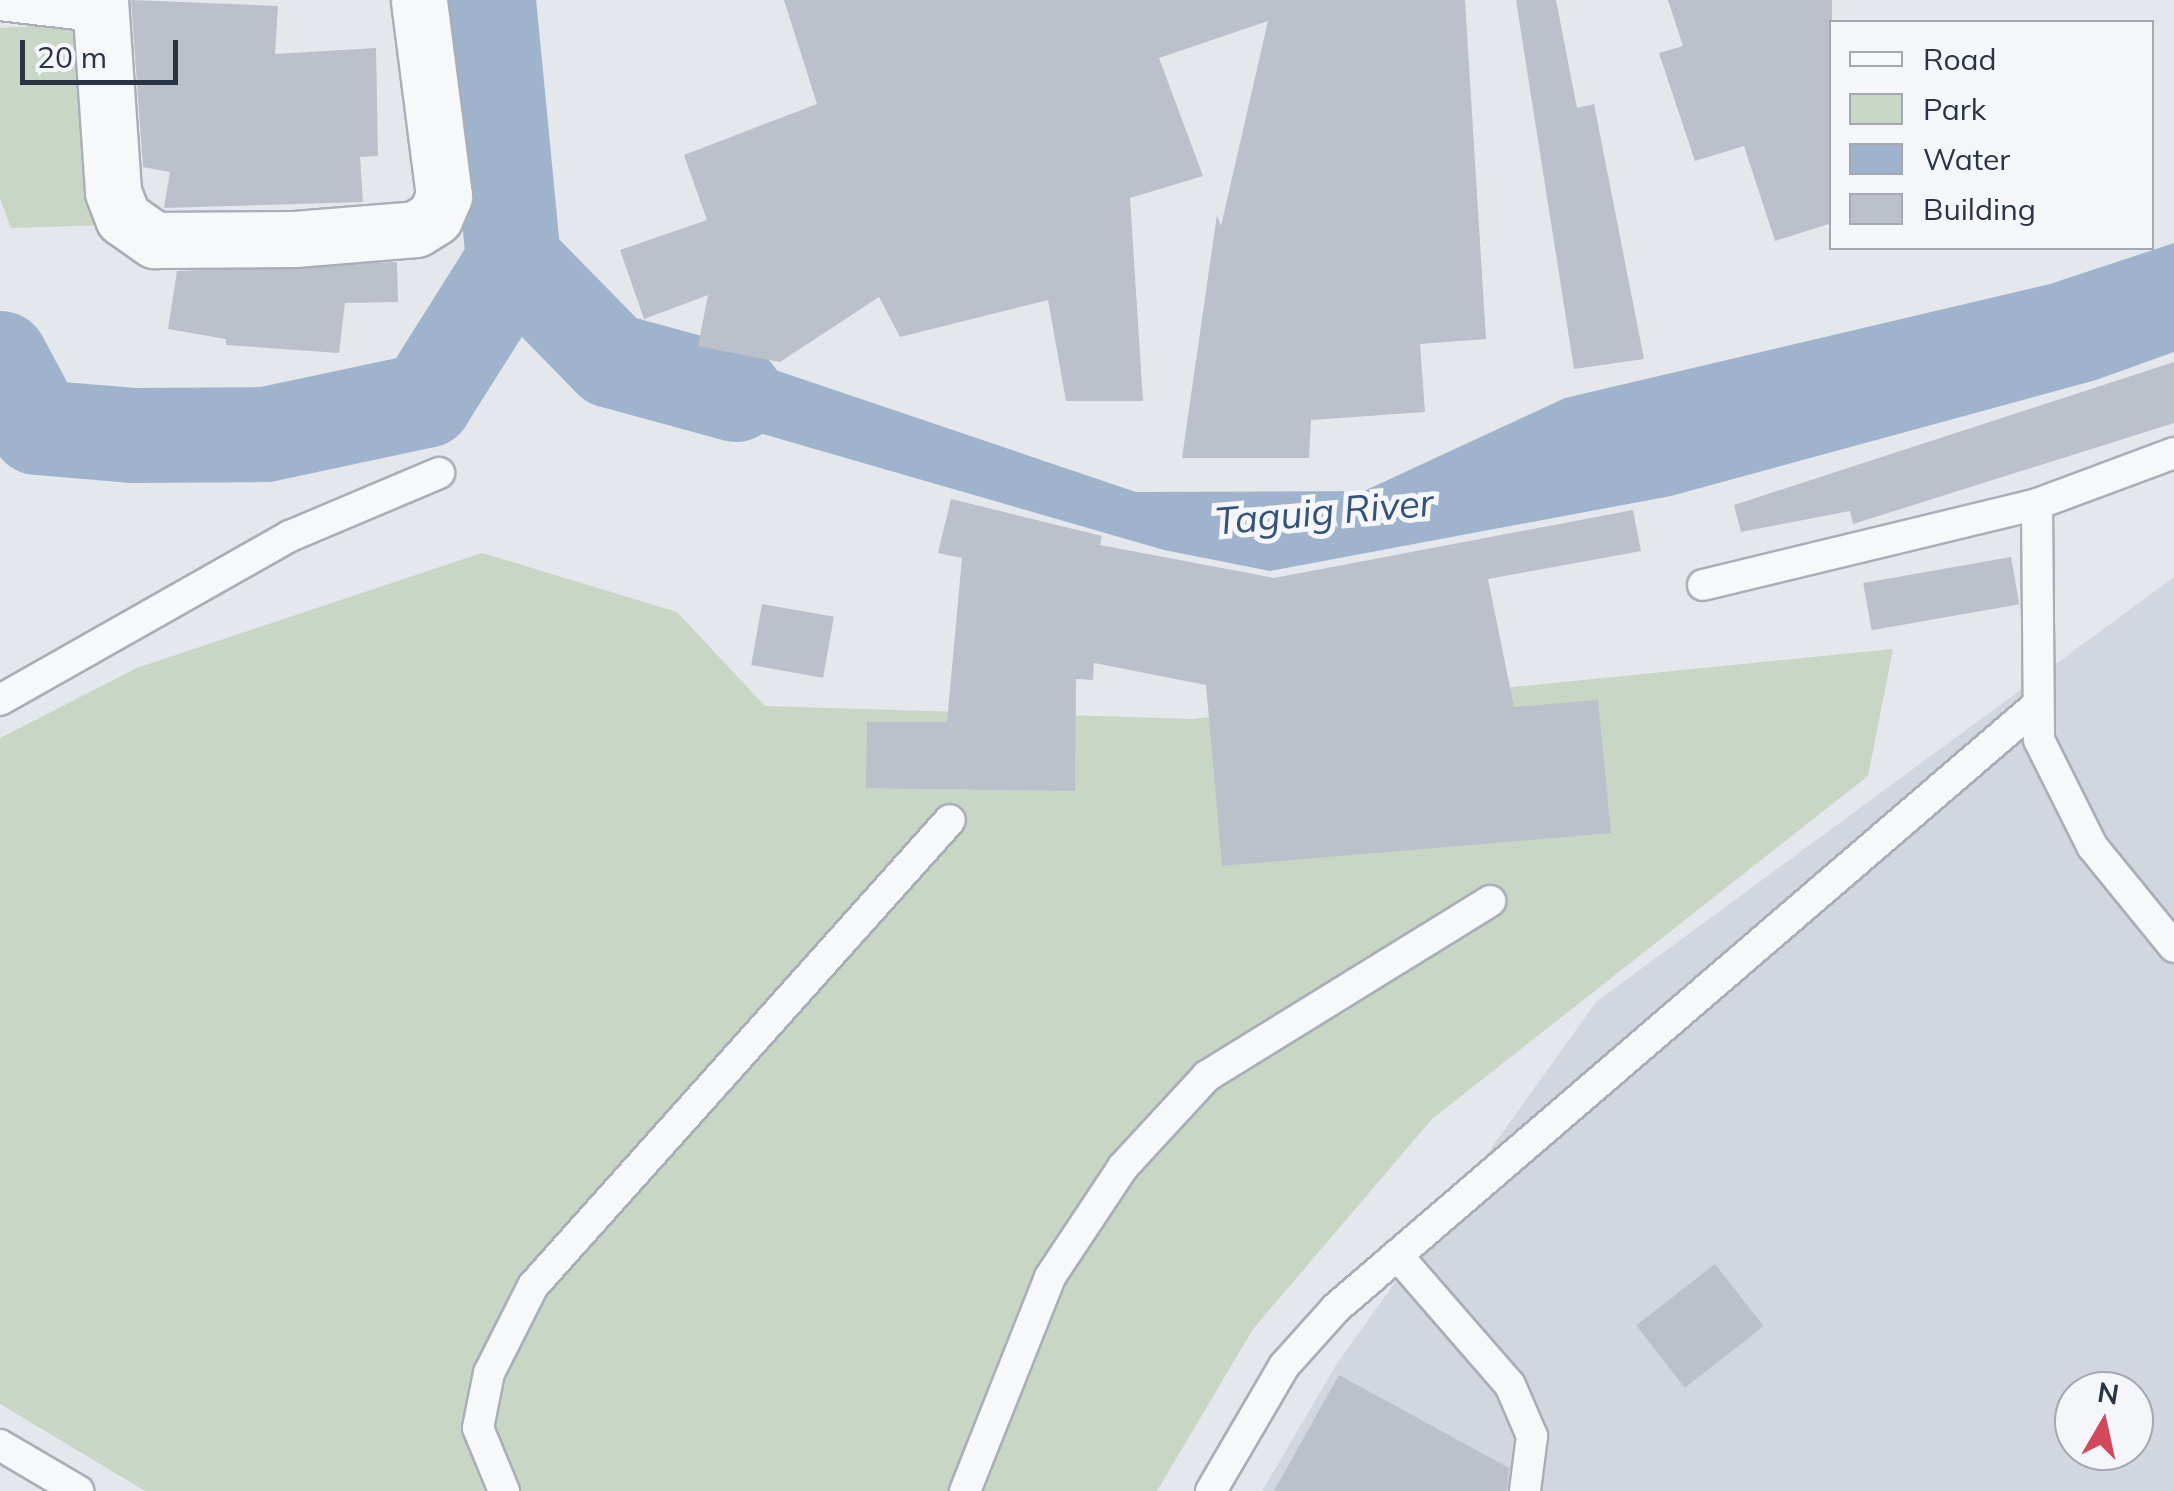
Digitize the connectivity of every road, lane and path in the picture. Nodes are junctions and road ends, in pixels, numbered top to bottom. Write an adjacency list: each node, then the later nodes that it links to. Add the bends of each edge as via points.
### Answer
1 (418, 0): 3 (street, via 444,196 435,217 416,229 295,239 155,240 123,218 113,192)
2 (0, 6): 3 (lane)
3 (101, 9)
4 (2174, 453): 6 (lane)
5 (439, 473): 8 (lane, via 290,536)
6 (2037, 504): 7 (lane); 9 (lane)
7 (1703, 586)
8 (0, 700)
9 (2034, 708): 12 (lane, via 2053,778 2072,812); 13 (lane)
10 (950, 820): 16 (lane, via 533,1286 489,1373 478,1428)
11 (1490, 902): 17 (lane, via 1208,1076 1123,1167 1050,1277)
12 (2174, 948)
13 (1397, 1255): 18 (lane, via 1284,1366); 19 (lane, via 1510,1385 1532,1436)
14 (0, 1445): 15 (lane)
15 (78, 1491)
16 (504, 1491)
17 (966, 1491)
18 (1211, 1491)
19 (1525, 1491)

